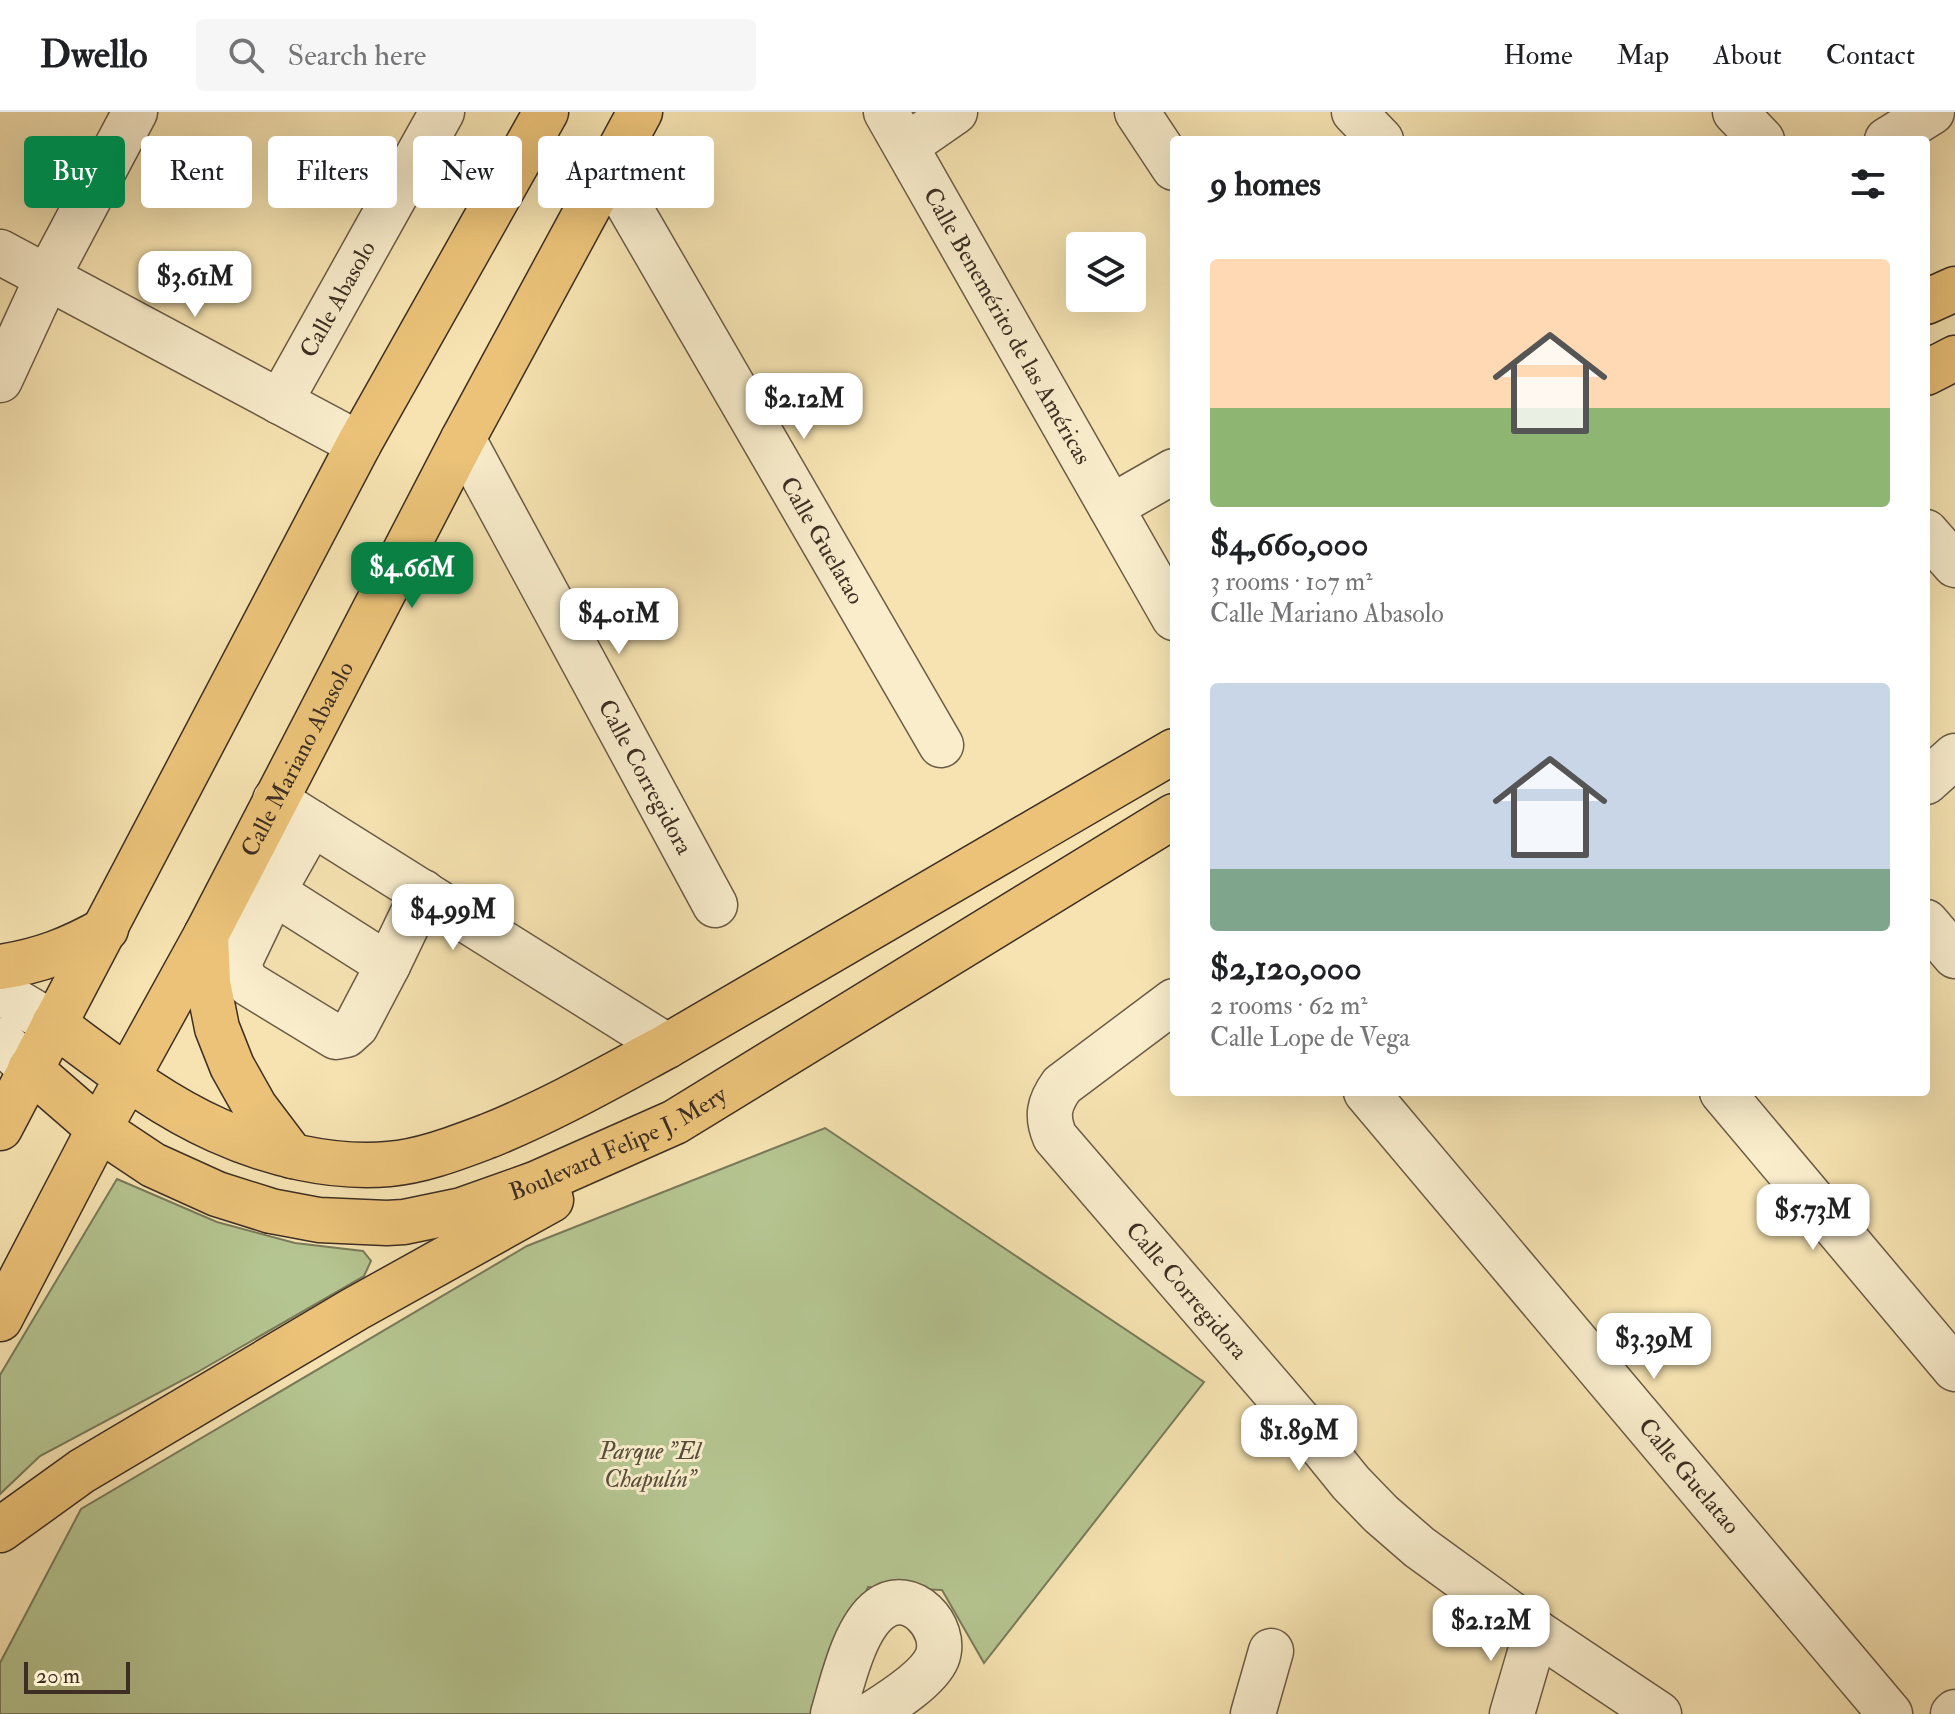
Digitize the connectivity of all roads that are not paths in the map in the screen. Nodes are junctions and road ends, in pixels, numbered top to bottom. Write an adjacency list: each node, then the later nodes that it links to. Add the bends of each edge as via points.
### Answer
1 (135, 112): 19 (street)
2 (442, 112): 25 (street, Calle Abasolo)
3 (546, 112): 27 (main road)
4 (640, 112): 11 (main road, Calle Mariano Abasolo)
5 (955, 112): 10 (street, Calle Benemérito de las Américas)
6 (1137, 112): 15 (street)
7 (1354, 112): 12 (street)
8 (1735, 112): 13 (street)
9 (1932, 112): 14 (street)
10 (896, 129): 29 (street, Calle Benemérito de las Américas)
11 (627, 136)
12 (1377, 136)
13 (1758, 136)
14 (1893, 136)
15 (1170, 162)
16 (588, 208): 26 (main road, Calle Mariano Abasolo)
17 (630, 208): 33 (street, Calle Guelatao)
18 (0, 252): 19 (street)
19 (47, 278): 24 (street); 25 (street)
20 (1955, 289): 21 (main road)
21 (1930, 300)
22 (1955, 358): 23 (main road)
23 (1930, 371)
24 (0, 380)
25 (280, 402): 27 (street)
26 (463, 439): 37 (main road, Calle Mariano Abasolo); 42 (street, Calle Corregidora)
27 (359, 444): 44 (main road)
28 (1170, 473): 29 (street)
29 (1111, 507): 32 (street, Calle Benemérito de las Américas)
30 (1930, 537): 31 (street)
31 (1955, 565)
32 (1170, 611)
33 (941, 745)
34 (1170, 753): 52 (main road)
35 (1955, 756): 36 (street)
36 (1930, 778)
37 (275, 800): 39 (street); 40 (main road, Calle Mariano Abasolo)
38 (1170, 818): 57 (main road, Boulevard Felipe J. Mery)
39 (312, 823): 40 (street); 41 (street)
40 (256, 881): 45 (main road, Calle Mariano Abasolo); 47 (street); 47 (street, via 240,961 249,984 336,1037 356,1026)
41 (423, 892): 47 (street); 52 (street)
42 (715, 905)
43 (1930, 927): 46 (street)
44 (106, 929): 48 (main road, via 53,955); 51 (main road)
45 (206, 935): 54 (main road, Calle Mariano Abasolo); 60 (main road, via 217,1028 255,1107)
46 (1955, 956)
47 (388, 965)
48 (0, 967)
49 (0, 992): 51 (street)
50 (1170, 1004): 66 (street, Calle Corregidora, via 1062,1085 1049,1112 1055,1137 1371,1504 1419,1547)
51 (54, 1024): 53 (main road); 54 (main road)
52 (667, 1046): 61 (main road, via 526,1121 464,1146)
53 (15, 1054): 58 (main road); 59 (main road, Boulevard Felipe J. Mery)
54 (128, 1078): 59 (main road, Calle Mariano Abasolo); 60 (main road, via 216,1130)
55 (1369, 1096): 73 (street, Calle Guelatao)
56 (1725, 1096): 64 (street)
57 (675, 1122): 62 (main road, Boulevard Felipe J. Mery, via 462,1210); 65 (main road, via 563,1194 355,1309 82,1471)
58 (0, 1128)
59 (99, 1129): 62 (main road, Boulevard Felipe J. Mery, via 153,1165 217,1194 319,1220); 63 (main road, Calle Mariano Abasolo)
60 (292, 1156): 61 (main road, via 339,1164)
61 (389, 1164): 62 (main road, via 382,1196)
62 (387, 1223)
63 (0, 1319)
64 (1955, 1369)
65 (0, 1530)
66 (1536, 1632): 71 (street); 72 (street, Calle Corregidora)
67 (1271, 1651): 70 (street)
68 (833, 1714): 69 (street, via 860,1633 881,1608 904,1603 933,1623 937,1658 928,1673)
69 (872, 1714)
70 (1253, 1714)
71 (1512, 1714)
72 (1659, 1714)
73 (1890, 1714)

